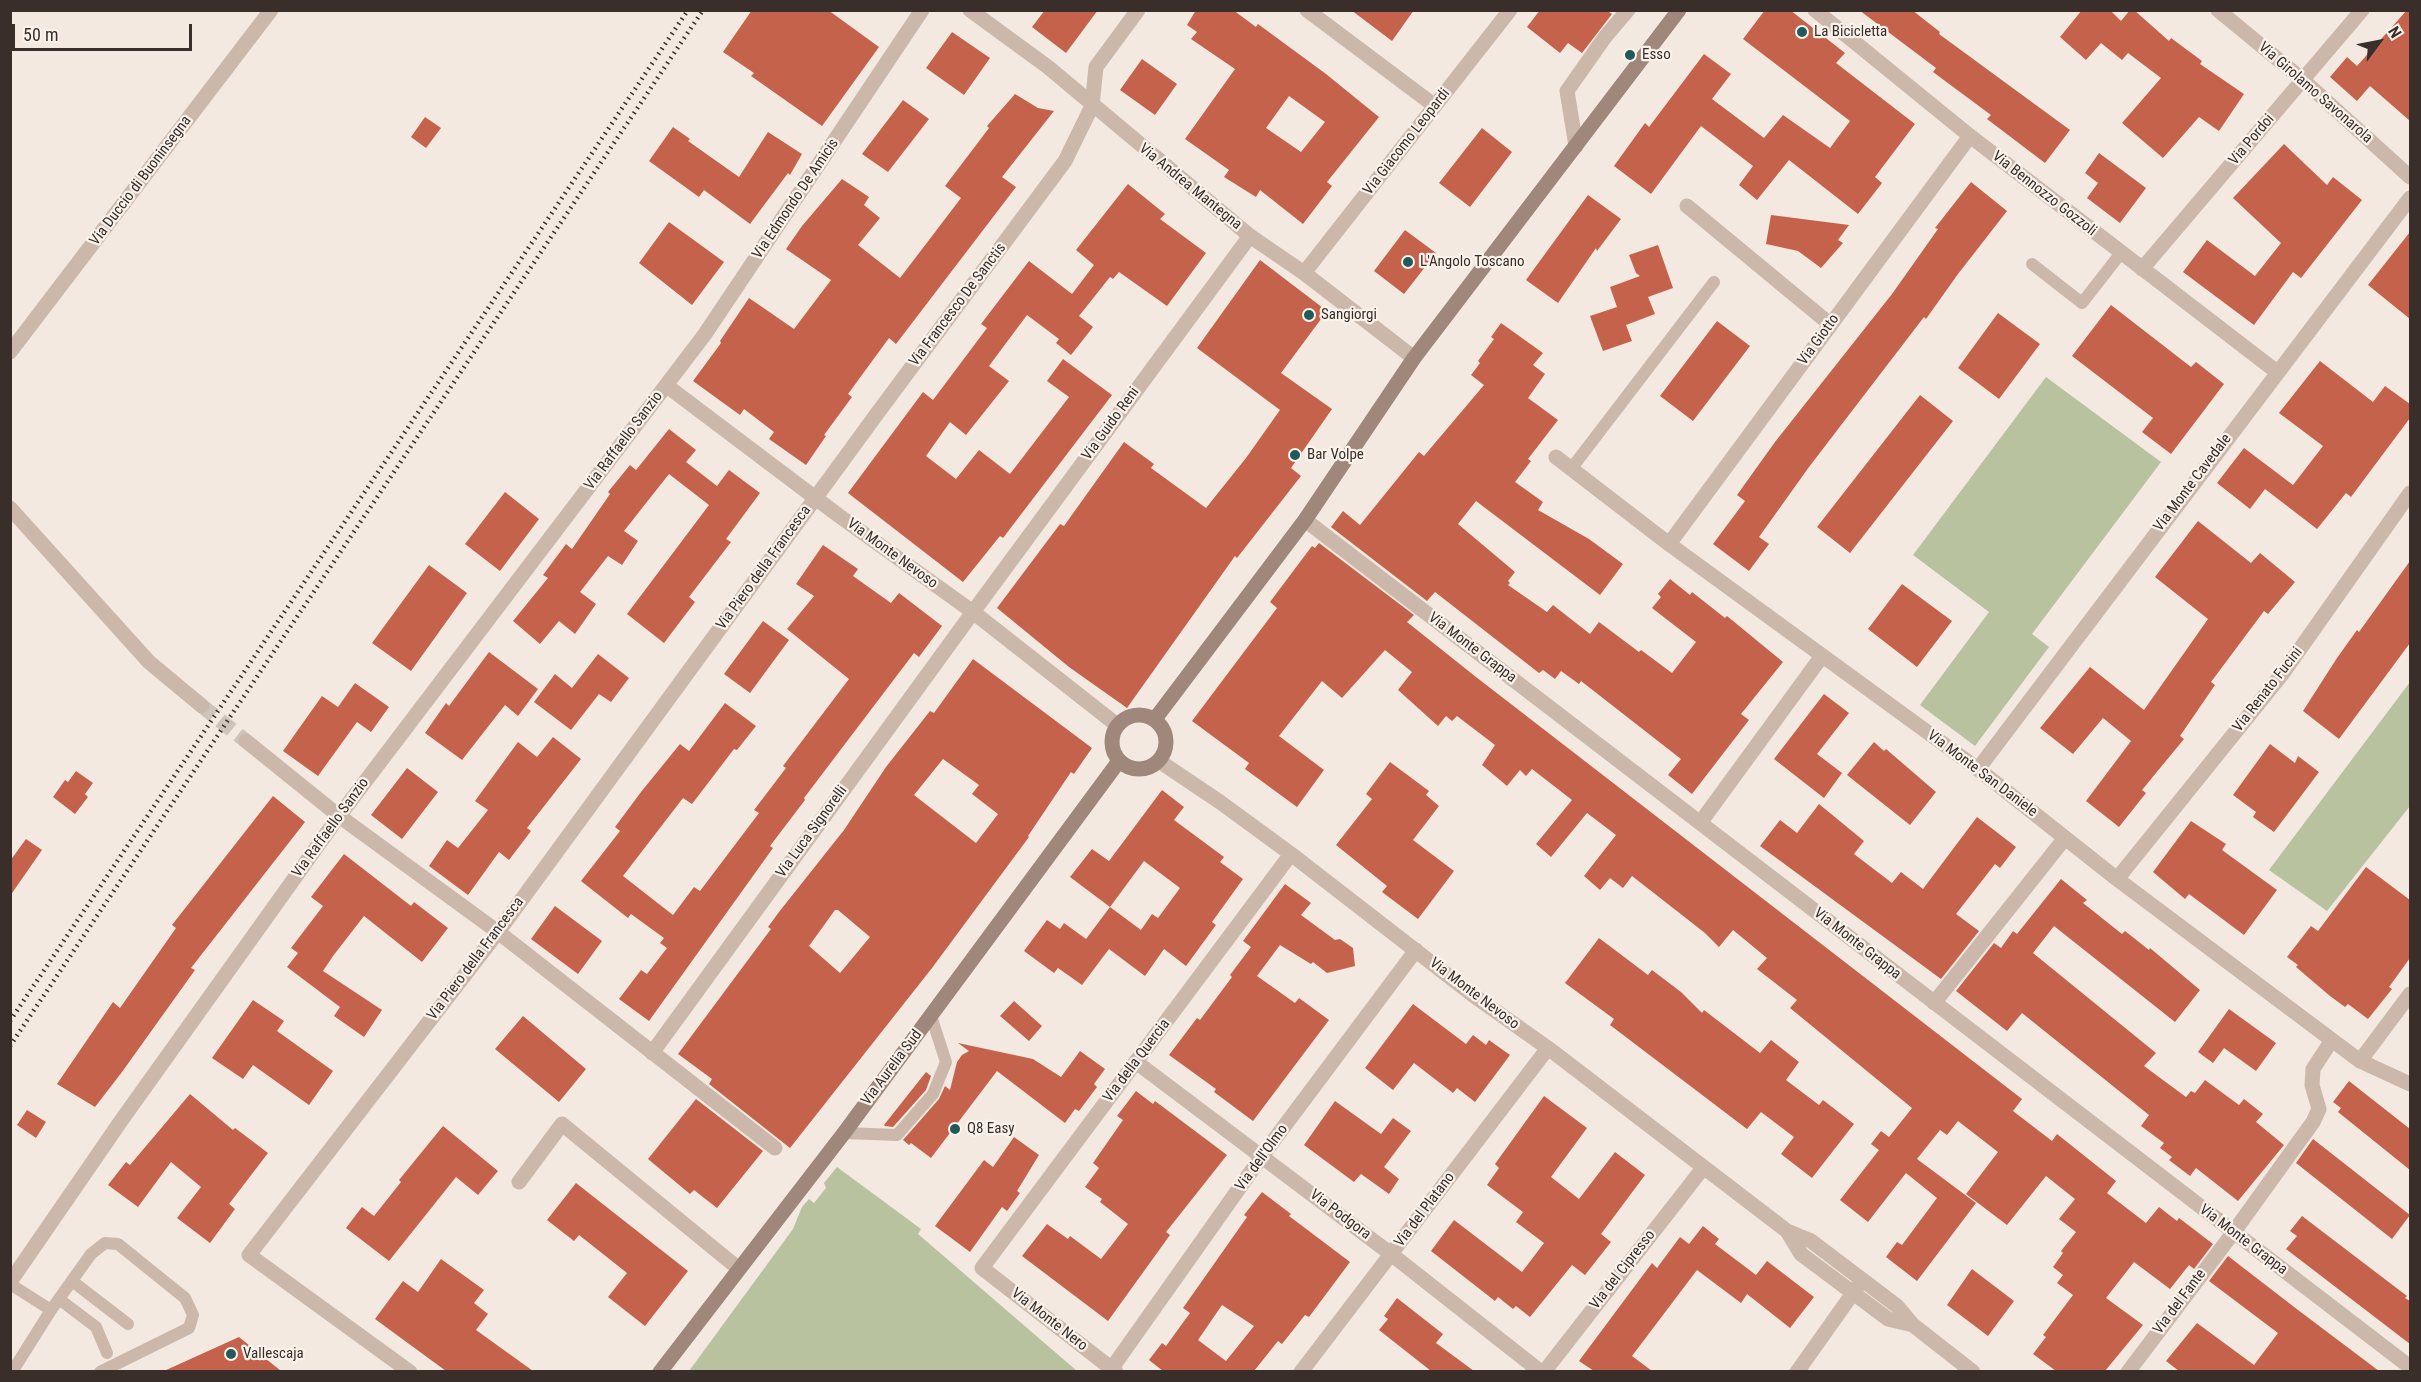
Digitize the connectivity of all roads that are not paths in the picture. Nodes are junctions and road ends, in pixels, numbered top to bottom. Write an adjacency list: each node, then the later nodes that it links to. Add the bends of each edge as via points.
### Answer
1 (271, 10): 27 (street, Via Duccio di Buoninsegna)
2 (922, 10): 30 (street, Via Edmondo De Amicis)
3 (970, 10): 13 (street, Via Andrea Mantegna)
4 (1138, 10): 13 (street, Via Francesco De Sanctis, via 1096,67)
5 (1307, 10): 14 (street)
6 (1510, 10): 14 (street, Via Giacomo Leopardi)
7 (1628, 10): 16 (street, via 1567,91)
8 (1679, 10): 16 (street)
9 (1815, 10): 15 (street, Via Bennozzo Gozzoli)
10 (2218, 10): 12 (street, Via Girolamo Savonarola)
11 (2362, 10): 12 (street, Via Pordoi)
12 (2303, 80): 17 (street, Via Girolamo Savonarola); 23 (street, Via Pordoi)
13 (1092, 105): 20 (street, Via Andrea Mantegna); 34 (street, Via Francesco De Sanctis, via 1065,161)
14 (1435, 106): 24 (street, Via Giacomo Leopardi)
15 (1970, 136): 21 (street, Via Bennozzo Gozzoli); 26 (street, Via Giotto)
16 (1576, 146): 28 (street)
17 (2410, 177)
18 (2410, 198): 29 (street, Via Monte Cavedale)
19 (1687, 206): 26 (street)
20 (1250, 236): 24 (street, Via Andrea Mantegna); 38 (street, Via Guido Reni)
21 (2121, 253): 22 (lane, via 2082,303); 23 (street, Via Bennozzo Gozzoli)
22 (2032, 264)
23 (2142, 269): 29 (street, Via Bennozzo Gozzoli)
24 (1304, 273): 28 (street, Via Andrea Mantegna)
25 (1714, 282): 32 (lane)
26 (1831, 325): 37 (street, Via Giotto)
27 (10, 352)
28 (1414, 358): 36 (street)
29 (2277, 372): 46 (street, Via Monte Cavedale)
30 (667, 386): 34 (street, Via Monte Nevoso); 47 (street, Via Raffaello Sanzio)
31 (1556, 457): 32 (street, Via Monte San Daniele)
32 (1571, 469): 37 (street, Via Monte San Daniele)
33 (2410, 493): 51 (street, Via Renato Fucini, via 2283,674)
34 (815, 498): 38 (street, Via Monte Nevoso); 52 (street, Via Piero della Francesca)
35 (10, 508): 40 (street, via 148,662)
36 (1305, 520): 41 (street); 48 (street, Via Monte Grappa)
37 (1669, 544): 39 (street, Via Monte San Daniele)
38 (973, 612): 42 (street, Via Monte Nevoso); 59 (street, Via Luca Signorelli)
39 (1822, 656): 46 (street, Via Monte San Daniele); 48 (street)
40 (202, 706)
41 (1155, 719): 42 (street, via 1132,715); 45 (street, via 1167,738)
42 (1117, 725): 44 (street, via 1112,747)
43 (246, 741): 47 (street)
44 (1119, 761): 45 (street, via 1130,768 1143,769); 56 (street, Via Aurelia Sud)
45 (1159, 761): 50 (street, Via Monte Nevoso)
46 (1977, 769): 49 (street, Via Monte San Daniele)
47 (339, 816): 52 (street); 75 (street, Via Raffaello Sanzio)
48 (1700, 823): 55 (street, Via Monte Grappa)
49 (2065, 838): 51 (street, Via Monte San Daniele); 55 (street)
50 (1291, 854): 53 (street, Via Monte Nevoso); 61 (street, Via della Quercia)
51 (2117, 879): 57 (street, Via Monte San Daniele)
52 (498, 932): 59 (street); 86 (street, Via Piero della Francesca, via 249,1255)
53 (1416, 950): 58 (street, Via Monte Nevoso); 65 (street, Via dell'Olmo)
54 (2410, 994): 60 (street)
55 (1934, 1003): 69 (street, Via Monte Grappa)
56 (931, 1016): 63 (street, Via Aurelia Sud); 63 (lane, via 946,1062 933,1094 897,1135)
57 (2332, 1040): 60 (street, Via Monte San Daniele); 69 (street, Via del Fante, via 2313,1069 2312,1084 2319,1109 2313,1122)
58 (1548, 1048): 66 (street, Via Monte Nevoso); 70 (street, Via del Platano)
59 (652, 1053): 64 (street)
60 (2360, 1061): 62 (street, Via Monte San Daniele)
61 (1136, 1062): 65 (street, Via Podgora); 71 (street, Via della Quercia)
62 (2410, 1084)
63 (844, 1133): 72 (street, Via Aurelia Sud)
64 (775, 1148)
65 (1262, 1156): 70 (street, Via Podgora); 83 (street, Via dell'Olmo)
66 (1703, 1168): 68 (street, Via Monte Nevoso); 89 (street, Via del Cipresso)
67 (519, 1182): 72 (street, via 562,1124)
68 (1787, 1231): 73 (street, Via Monte Nevoso, via 1811,1241); 76 (street, Via Monte Nevoso, via 1801,1254)
69 (2233, 1233): 82 (street, Via Monte Grappa); 92 (street, Via del Fante)
70 (1391, 1254): 88 (street, Via del Platano); 89 (street, Via Podgora)
71 (982, 1268): 83 (street, Via Monte Nero)
72 (739, 1269): 87 (street, Via Aurelia Sud)
73 (1862, 1280): 76 (street); 80 (street, Via Monte Nevoso, via 1897,1306)
74 (72, 1281): 77 (lane); 79 (lane); 85 (lane, via 91,1254 105,1243 118,1244 185,1298 193,1315 189,1328)
75 (10, 1283): 78 (lane)
76 (1853, 1293): 80 (street, Via Monte Nevoso, via 1888,1319); 90 (street)
77 (59, 1299): 78 (lane); 81 (lane, via 96,1327)
78 (51, 1310): 84 (lane)
79 (128, 1324)
80 (1913, 1325): 91 (street, Via Monte Nevoso)
81 (107, 1353)
82 (2410, 1367)
83 (1114, 1370)
84 (12, 1371)
85 (100, 1371)
86 (410, 1371)
87 (660, 1371)
88 (1300, 1371)
89 (1543, 1371)
90 (1797, 1371)
91 (1972, 1371)
92 (2128, 1371)

